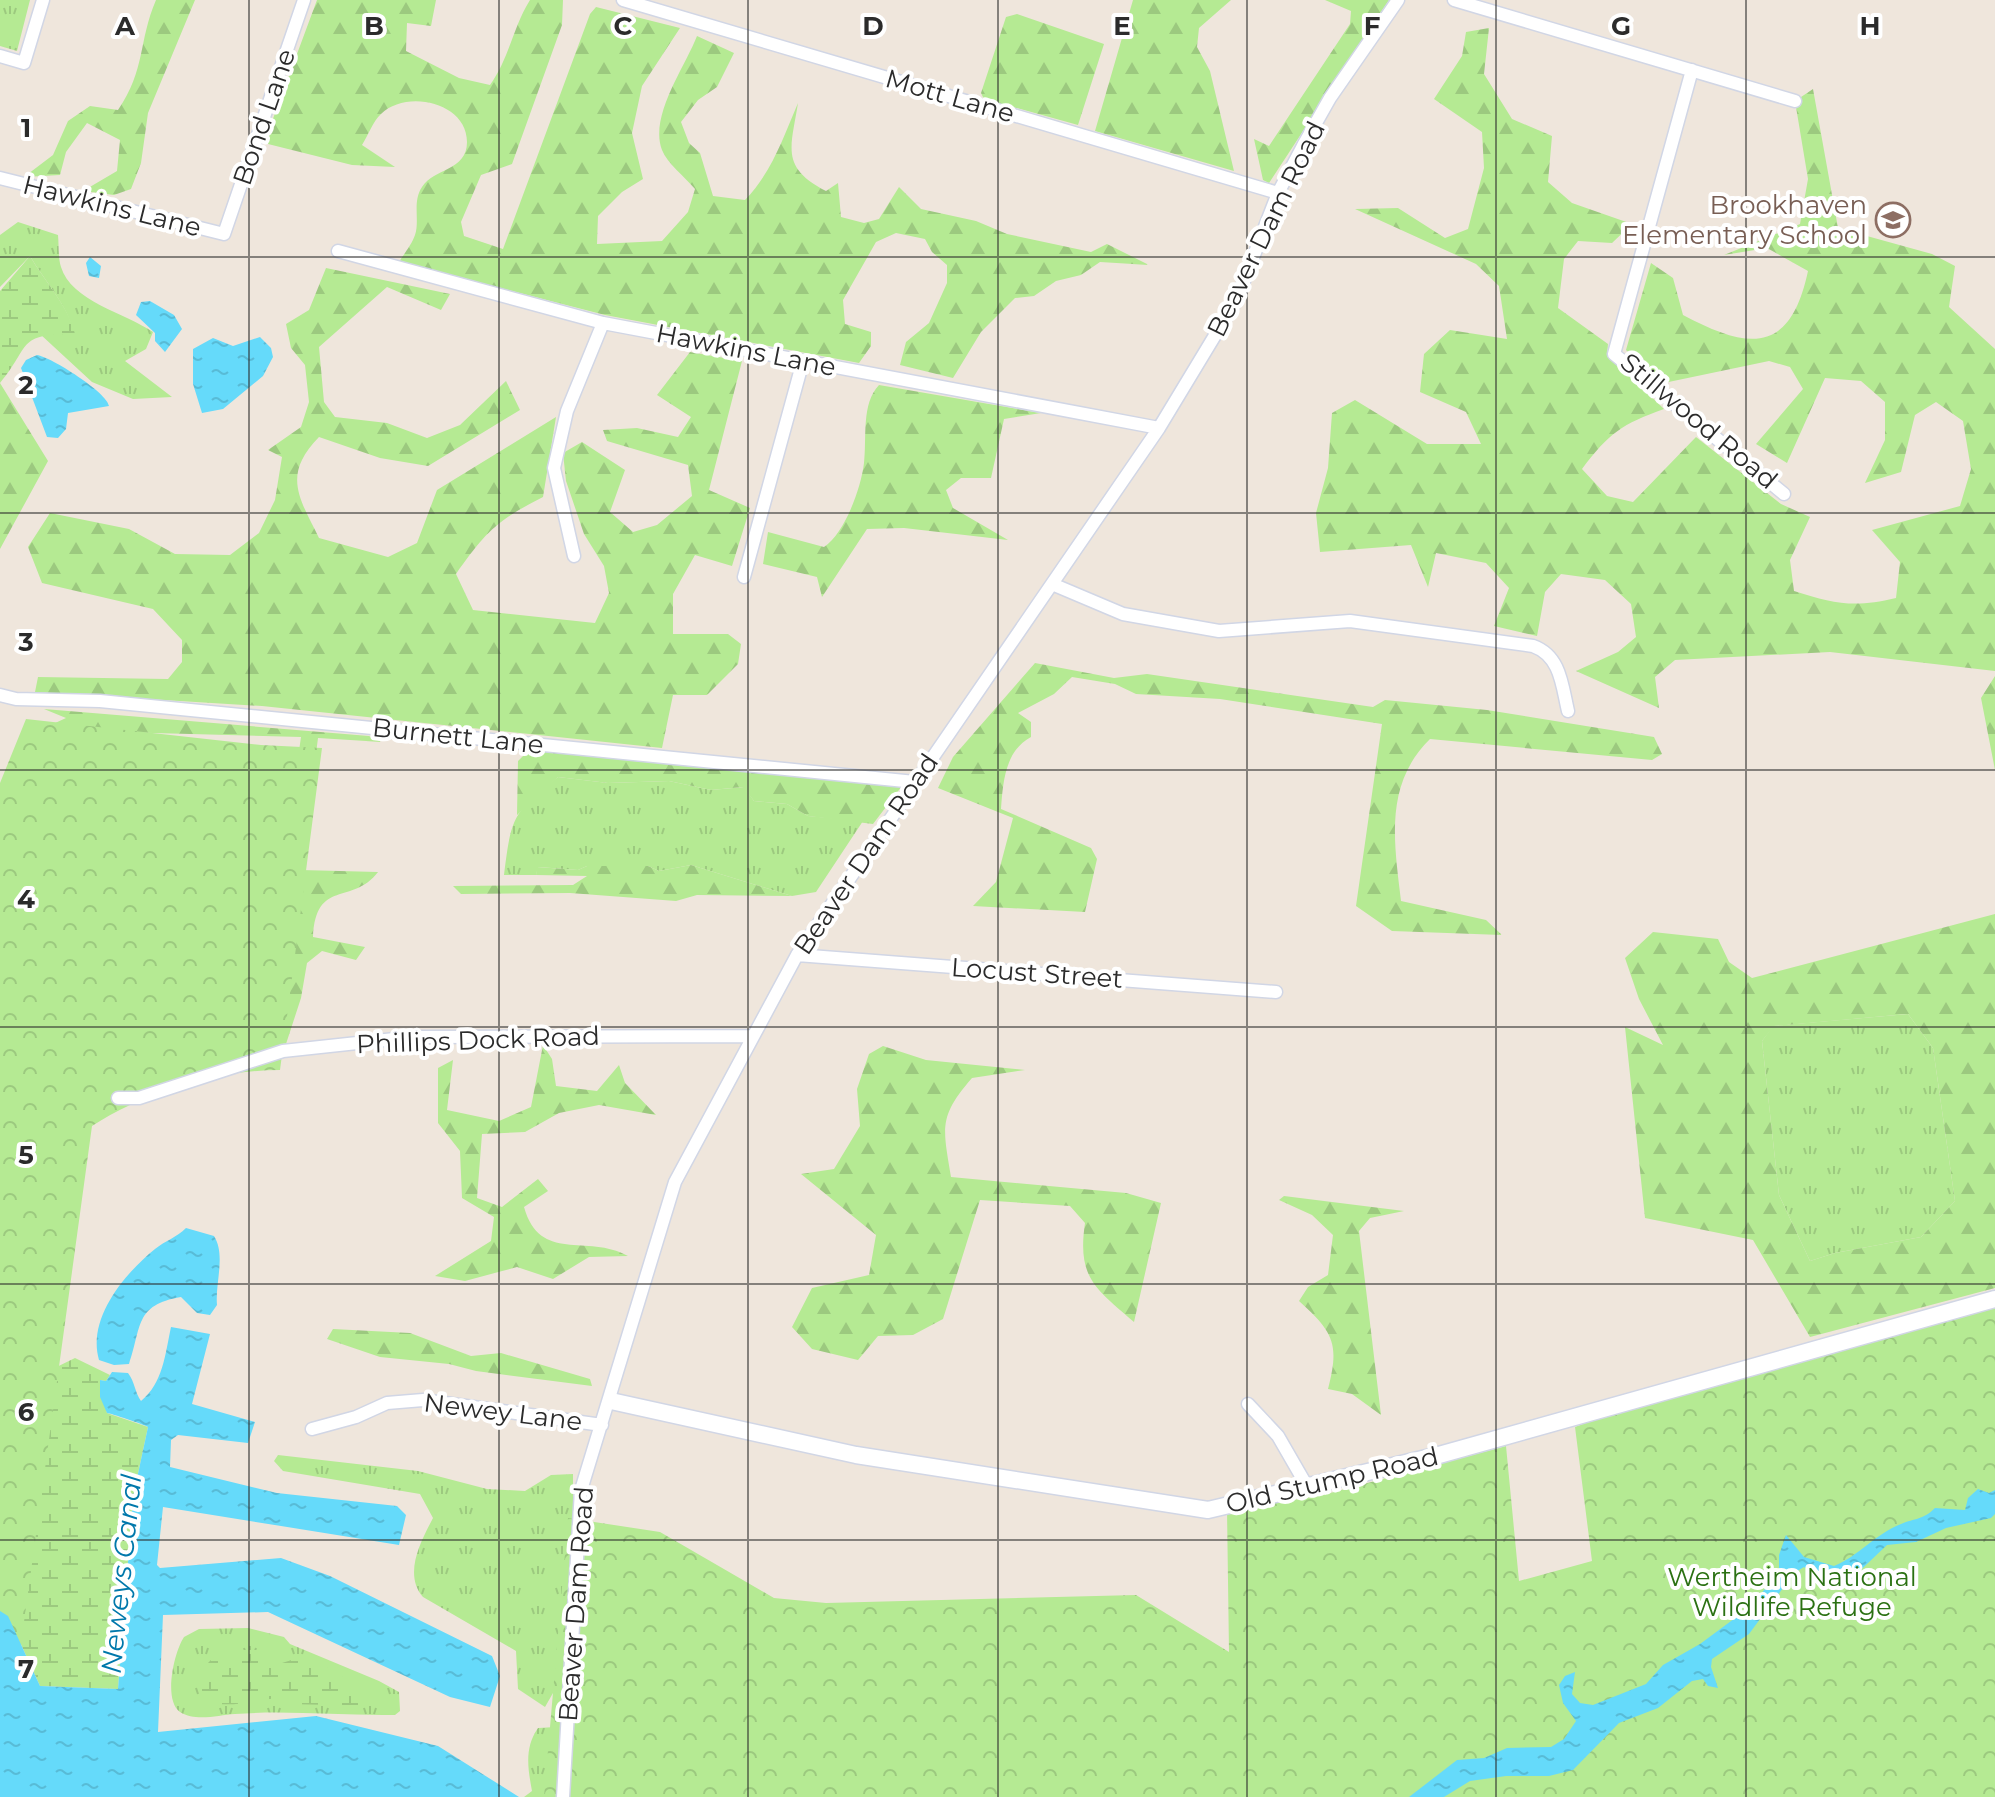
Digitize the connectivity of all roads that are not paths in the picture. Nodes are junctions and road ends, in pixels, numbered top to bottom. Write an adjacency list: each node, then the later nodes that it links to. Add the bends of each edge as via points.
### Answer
1 (43, 0): 6 (street, via 24,63)
2 (304, 0): 11 (street, Bond Lane)
3 (623, 0): 10 (street, Mott Lane)
4 (1398, 0): 10 (street, Beaver Dam Road, via 1330,98)
5 (1454, 0): 7 (street)
6 (0, 56)
7 (1692, 70): 8 (street); 16 (street, Stillwood Road, via 1614,354)
8 (1795, 101)
9 (0, 178): 11 (street, Hawkins Lane)
10 (1278, 193): 15 (street, Beaver Dam Road, via 1237,299)
11 (224, 234)
12 (338, 251): 13 (street, Hawkins Lane)
13 (603, 323): 14 (street, Hawkins Lane); 17 (street, via 567,411 554,468)
14 (803, 361): 15 (street, Hawkins Lane); 18 (street)
15 (1159, 428): 19 (street, Beaver Dam Road)
16 (1784, 494)
17 (574, 556)
18 (744, 577)
19 (1052, 584): 21 (street, via 1123,614 1219,631 1350,621 1533,646 1557,666); 22 (street, Beaver Dam Road)
20 (0, 695): 22 (street, Burnett Lane)
21 (1568, 711)
22 (915, 782): 23 (street, Beaver Dam Road)
23 (797, 955): 24 (street, Locust Street); 25 (street, Beaver Dam Road)
24 (1276, 992)
25 (751, 1036): 26 (street, Phillips Dock Road, via 413,1037 283,1051 139,1098); 28 (street, Beaver Dam Road, via 675,1182)
26 (118, 1098)
27 (1995, 1299): 32 (street, Old Stump Road)
28 (611, 1401): 30 (street, Beaver Dam Road); 32 (street, Old Stump Road, via 856,1455 1208,1510)
29 (1248, 1404): 32 (street, via 1278,1436)
30 (602, 1425): 31 (street, Newey Lane, via 423,1400 387,1403); 33 (street, Beaver Dam Road, via 581,1490)
31 (312, 1429)
32 (1308, 1488)
33 (563, 1797)

